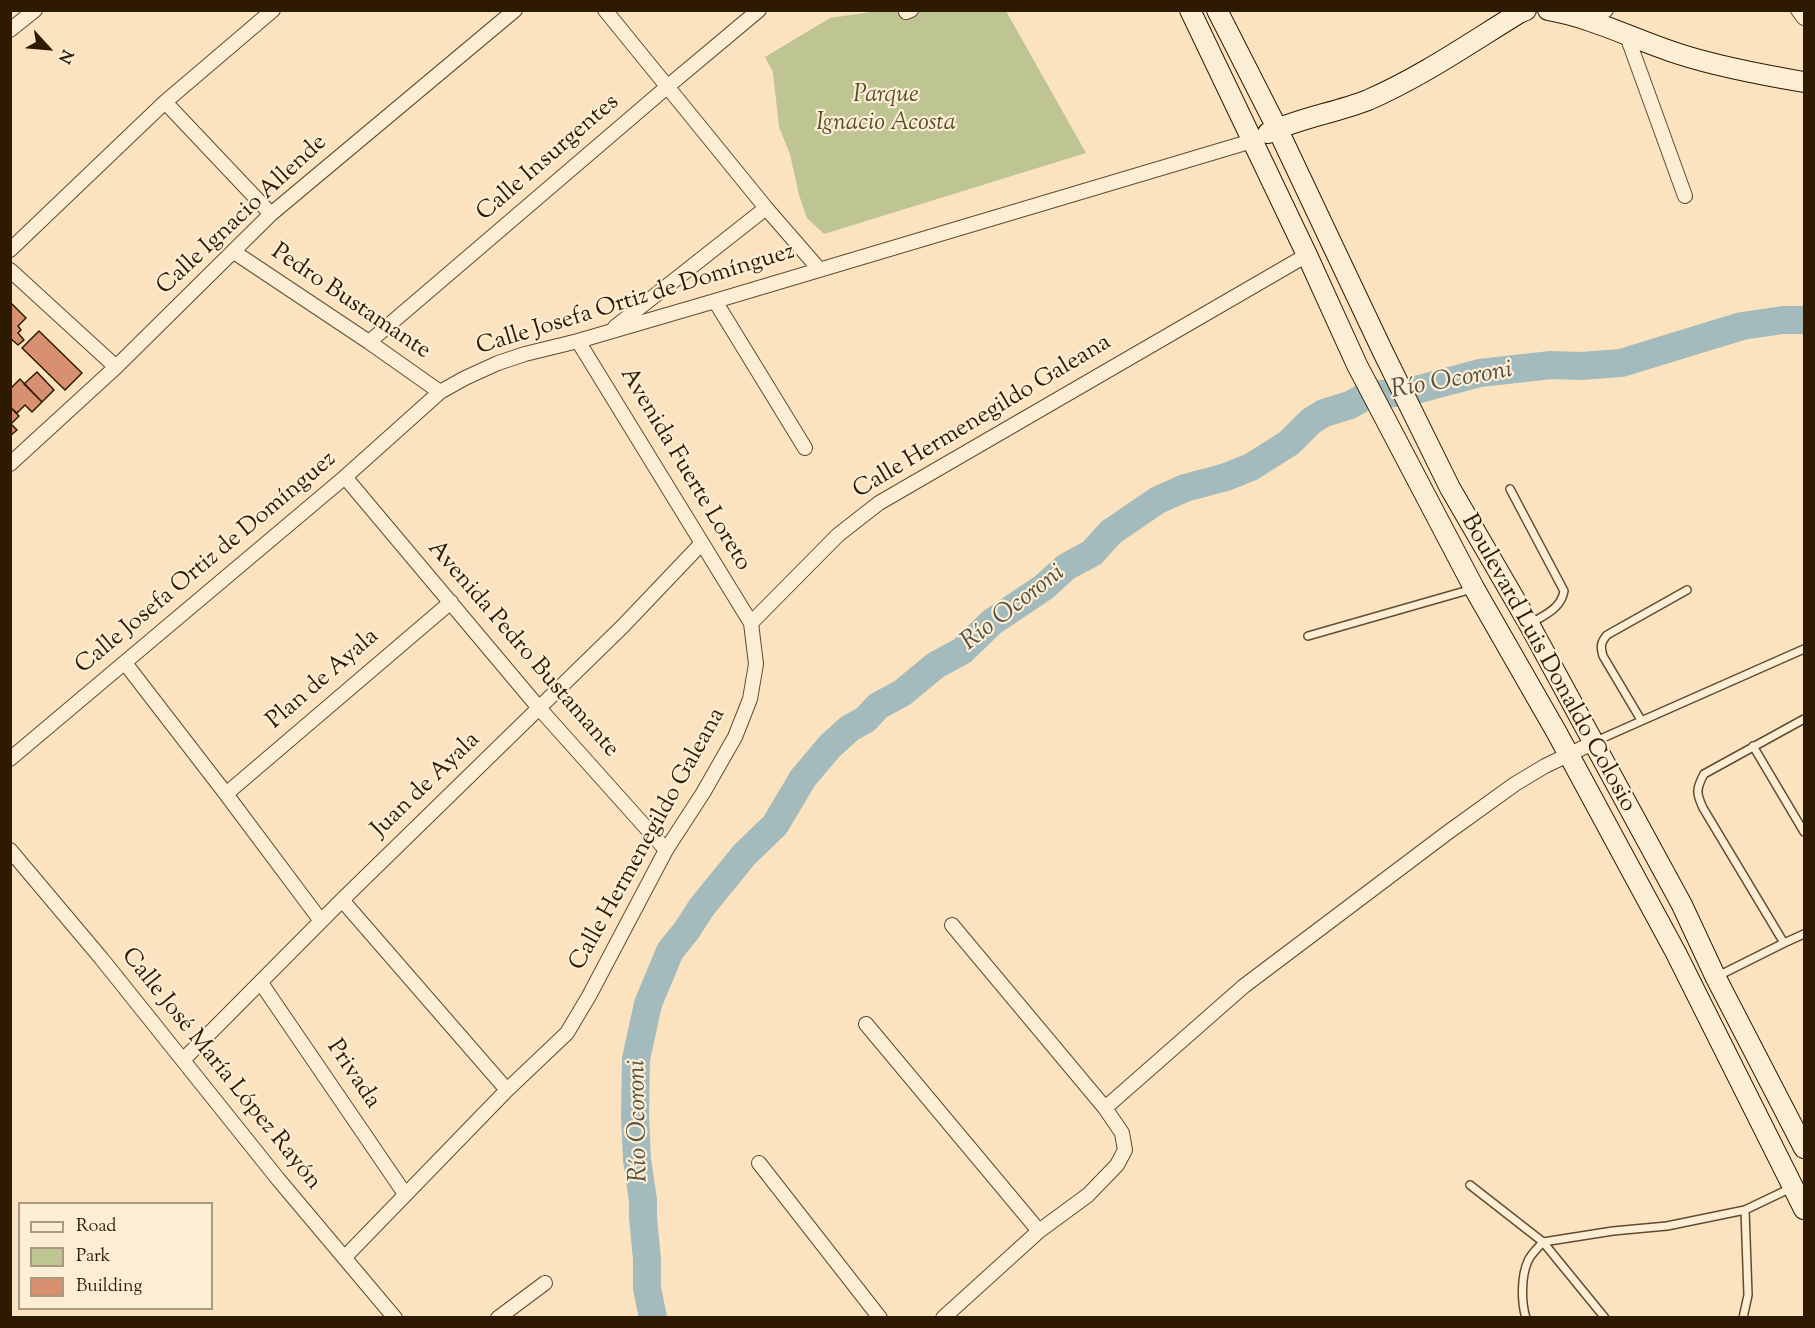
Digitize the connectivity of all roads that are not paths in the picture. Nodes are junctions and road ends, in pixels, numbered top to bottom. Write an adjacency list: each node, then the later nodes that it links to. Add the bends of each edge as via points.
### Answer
1 (35, 10): 13 (street)
2 (273, 10): 17 (street)
3 (514, 10): 22 (street, Calle Ignacio Allende)
4 (605, 10): 16 (street)
5 (759, 10): 16 (street, Calle Insurgentes)
6 (1190, 10): 19 (main road, Boulevard Luis Donaldo Colosio)
7 (1217, 10): 18 (main road, Boulevard Luis Donaldo Colosio)
8 (1526, 10): 18 (main road, via 1401,85 1345,109)
9 (1798, 10): 12 (street)
10 (1551, 11): 11 (main road)
11 (1600, 16): 14 (main road)
12 (1804, 18)
13 (10, 30)
14 (1627, 36): 15 (main road, via 1681,55); 20 (street)
15 (1804, 82)
16 (667, 87): 21 (street); 31 (street, Calle Insurgentes)
17 (165, 102): 22 (street); 23 (street)
18 (1277, 128): 19 (main road); 43 (main road, Boulevard Luis Donaldo Colosio, via 1450,488)
19 (1252, 141): 25 (main road, Boulevard Luis Donaldo Colosio); 26 (street, Calle Josefa Ortiz de Domínguez)
20 (1685, 196)
21 (766, 208): 26 (street); 29 (street)
22 (271, 214): 24 (street, Calle Ignacio Allende)
23 (10, 250)
24 (234, 252): 31 (street, Pedro Bustamante); 32 (street, Calle Ignacio Allende)
25 (1307, 255): 39 (main road, Boulevard Luis Donaldo Colosio, via 1357,365); 42 (street, Calle Hermenegildo Galeana, via 879,503 838,535)
26 (819, 269): 28 (street, Calle Josefa Ortiz de Domínguez)
27 (10, 270): 32 (street)
28 (715, 301): 29 (street, Calle Josefa Ortiz de Domínguez); 34 (street)
29 (609, 332): 30 (street, Calle Josefa Ortiz de Domínguez)
30 (578, 341): 33 (street, Calle Josefa Ortiz de Domínguez, via 498,363); 38 (street, Avenida Fuerte Loreto)
31 (369, 342): 33 (street, Pedro Bustamante)
32 (116, 368): 35 (street, Calle Ignacio Allende)
33 (440, 392): 36 (street, Calle Josefa Ortiz de Domínguez)
34 (805, 448)
35 (10, 464)
36 (345, 477): 41 (street, Avenida Pedro Bustamante); 46 (street, Calle Josefa Ortiz de Domínguez)
37 (1509, 489): 43 (lane, via 1564,591 1558,605)
38 (702, 543): 42 (street, Avenida Fuerte Loreto); 47 (street, Juan de Ayala)
39 (1474, 588): 44 (lane); 52 (main road, Boulevard Luis Donaldo Colosio)
40 (1687, 590): 49 (lane, via 1602,641 1603,656)
41 (451, 602): 47 (street, Avenida Pedro Bustamante); 54 (street, Plan de Ayala)
42 (751, 623): 57 (street, Calle Hermenegildo Galeana, via 756,664 750,699 735,737)
43 (1529, 624): 50 (main road, Boulevard Luis Donaldo Colosio)
44 (1308, 636)
45 (1804, 649): 49 (lane)
46 (125, 663): 53 (street, Calle Josefa Ortiz de Domínguez); 54 (street)
47 (539, 708): 57 (street, Avenida Pedro Bustamante); 58 (street, Juan de Ayala)
48 (1804, 719): 51 (lane)
49 (1641, 720): 50 (lane)
50 (1593, 743): 52 (street); 63 (main road, Boulevard Luis Donaldo Colosio, via 1682,905)
51 (1754, 746): 55 (lane); 62 (lane, via 1704,774 1697,794)
52 (1568, 754): 68 (street, via 1515,784 1455,826 1244,986); 72 (main road, Boulevard Luis Donaldo Colosio, via 1676,953)
53 (10, 759)
54 (226, 794): 59 (street)
55 (1804, 832)
56 (10, 850): 66 (street, Calle José María López Rayón)
57 (666, 850): 67 (street, Calle Hermenegildo Galeana, via 567,1033)
58 (342, 900): 59 (street, Juan de Ayala); 67 (street)
59 (321, 921): 64 (street, Juan de Ayala)
60 (952, 925): 68 (street)
61 (1804, 934): 62 (lane)
62 (1784, 943): 63 (lane)
63 (1716, 978): 69 (main road, Boulevard Luis Donaldo Colosio)
64 (261, 982): 66 (street, Juan de Ayala); 73 (street, Privada)
65 (866, 1024): 76 (street)
66 (183, 1060): 78 (street, Calle José María López Rayón)
67 (507, 1090): 73 (street, Calle Hermenegildo Galeana)
68 (1105, 1108): 76 (street, via 1122,1133 1125,1150 1117,1166)
69 (1804, 1148)
70 (759, 1163): 82 (street)
71 (1470, 1185): 77 (lane)
72 (1793, 1187): 74 (main road, Boulevard Luis Donaldo Colosio); 75 (lane)
73 (405, 1194): 78 (street, Calle Hermenegildo Galeana)
74 (1804, 1209)
75 (1745, 1210): 77 (lane, via 1667,1226); 86 (lane, via 1748,1295)
76 (1039, 1231): 83 (street)
77 (1543, 1242): 84 (lane, via 1528,1261 1522,1287); 85 (lane)
78 (345, 1257): 80 (street, Calle José María López Rayón)
79 (545, 1283): 81 (street)
80 (395, 1317)
81 (498, 1317)
82 (880, 1317)
83 (944, 1317)
84 (1526, 1317)
85 (1605, 1317)
86 (1743, 1317)

